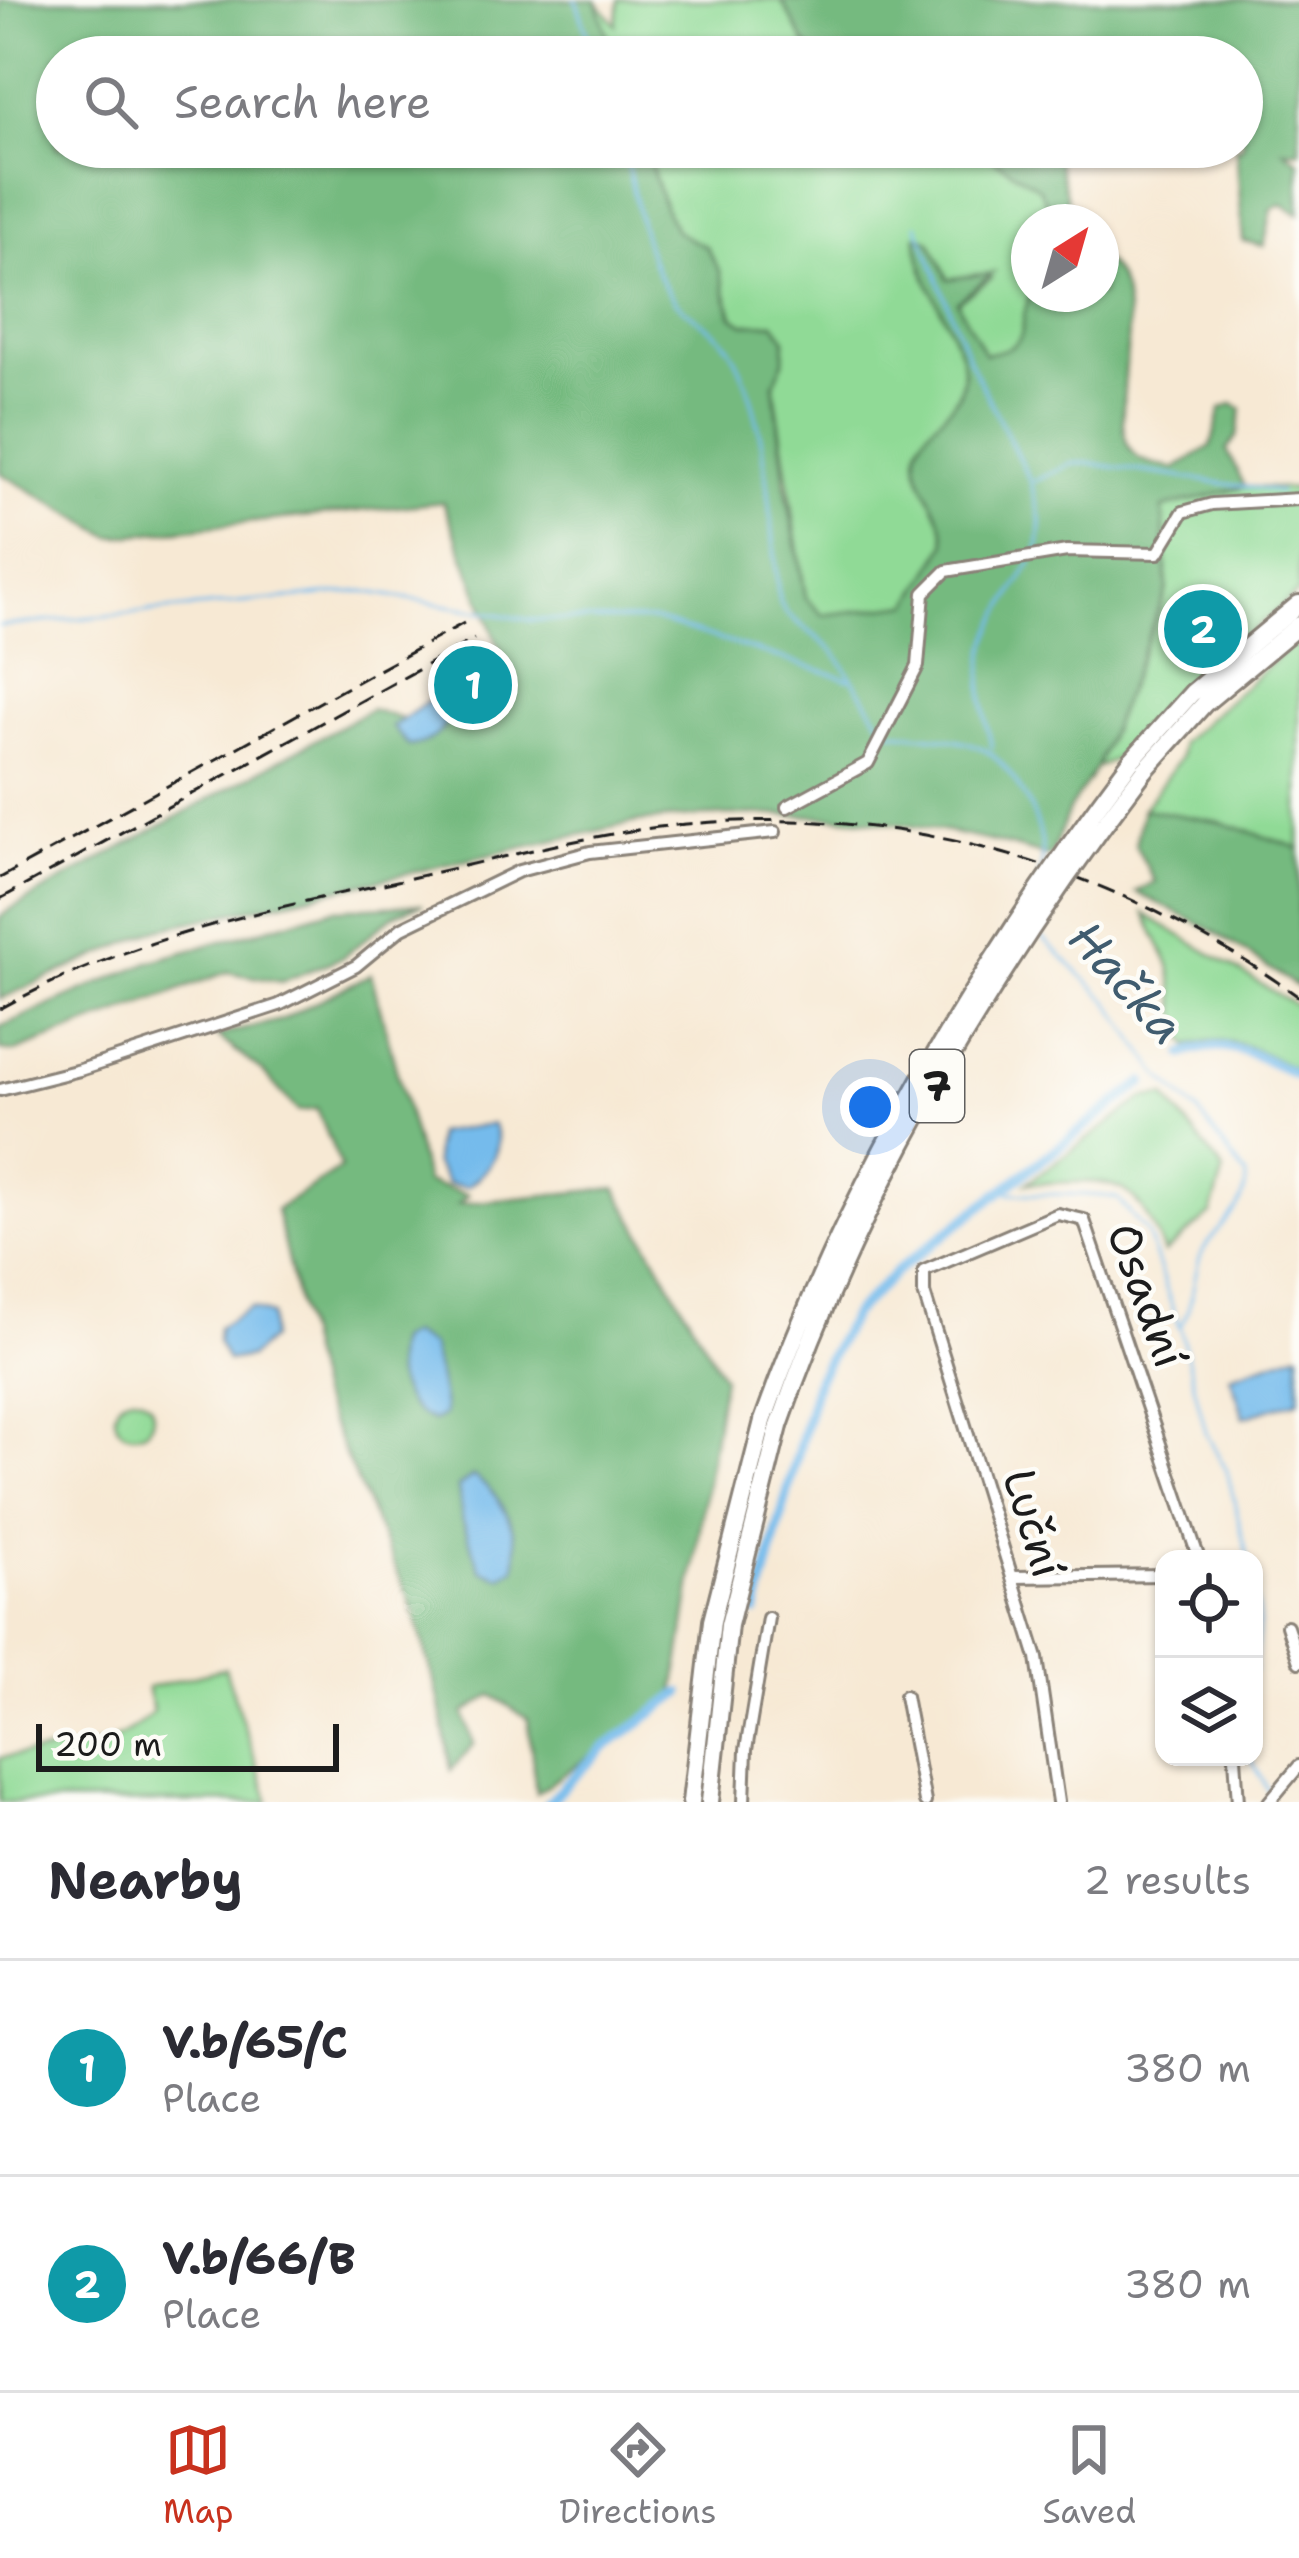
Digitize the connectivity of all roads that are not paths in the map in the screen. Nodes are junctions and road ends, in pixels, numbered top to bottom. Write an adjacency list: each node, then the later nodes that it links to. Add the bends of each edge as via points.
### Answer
1 (1299, 499): 5 (street, via 1183,512 1157,553 1067,551 946,571 924,593 918,666 868,763)
2 (1299, 604): 4 (highway, 7, via 1192,693)
3 (1299, 625): 4 (highway, 7)
4 (1137, 766): 9 (highway, 7, bridge, via 931,1096)
5 (787, 807)
6 (775, 832): 7 (street, via 590,852 519,871 402,928 356,966 279,1005)
7 (0, 1090)
8 (923, 1271): 10 (street, Osadní, via 1058,1214 1084,1220); 12 (street, Luční)
9 (771, 1424): 19 (highway, 7, via 712,1622); 20 (highway, 7, via 732,1607)
10 (1196, 1550)
11 (1155, 1575): 12 (street)
12 (1014, 1577): 23 (street, Luční, via 1037,1658)
13 (768, 1618): 21 (street)
14 (1288, 1626): 15 (street)
15 (1299, 1662)
16 (905, 1696): 22 (street)
17 (1236, 1766): 24 (street)
18 (1299, 1766): 25 (street)
19 (692, 1802)
20 (710, 1802)
21 (744, 1802)
22 (925, 1802)
23 (1058, 1802)
24 (1238, 1802)
25 (1269, 1802)

